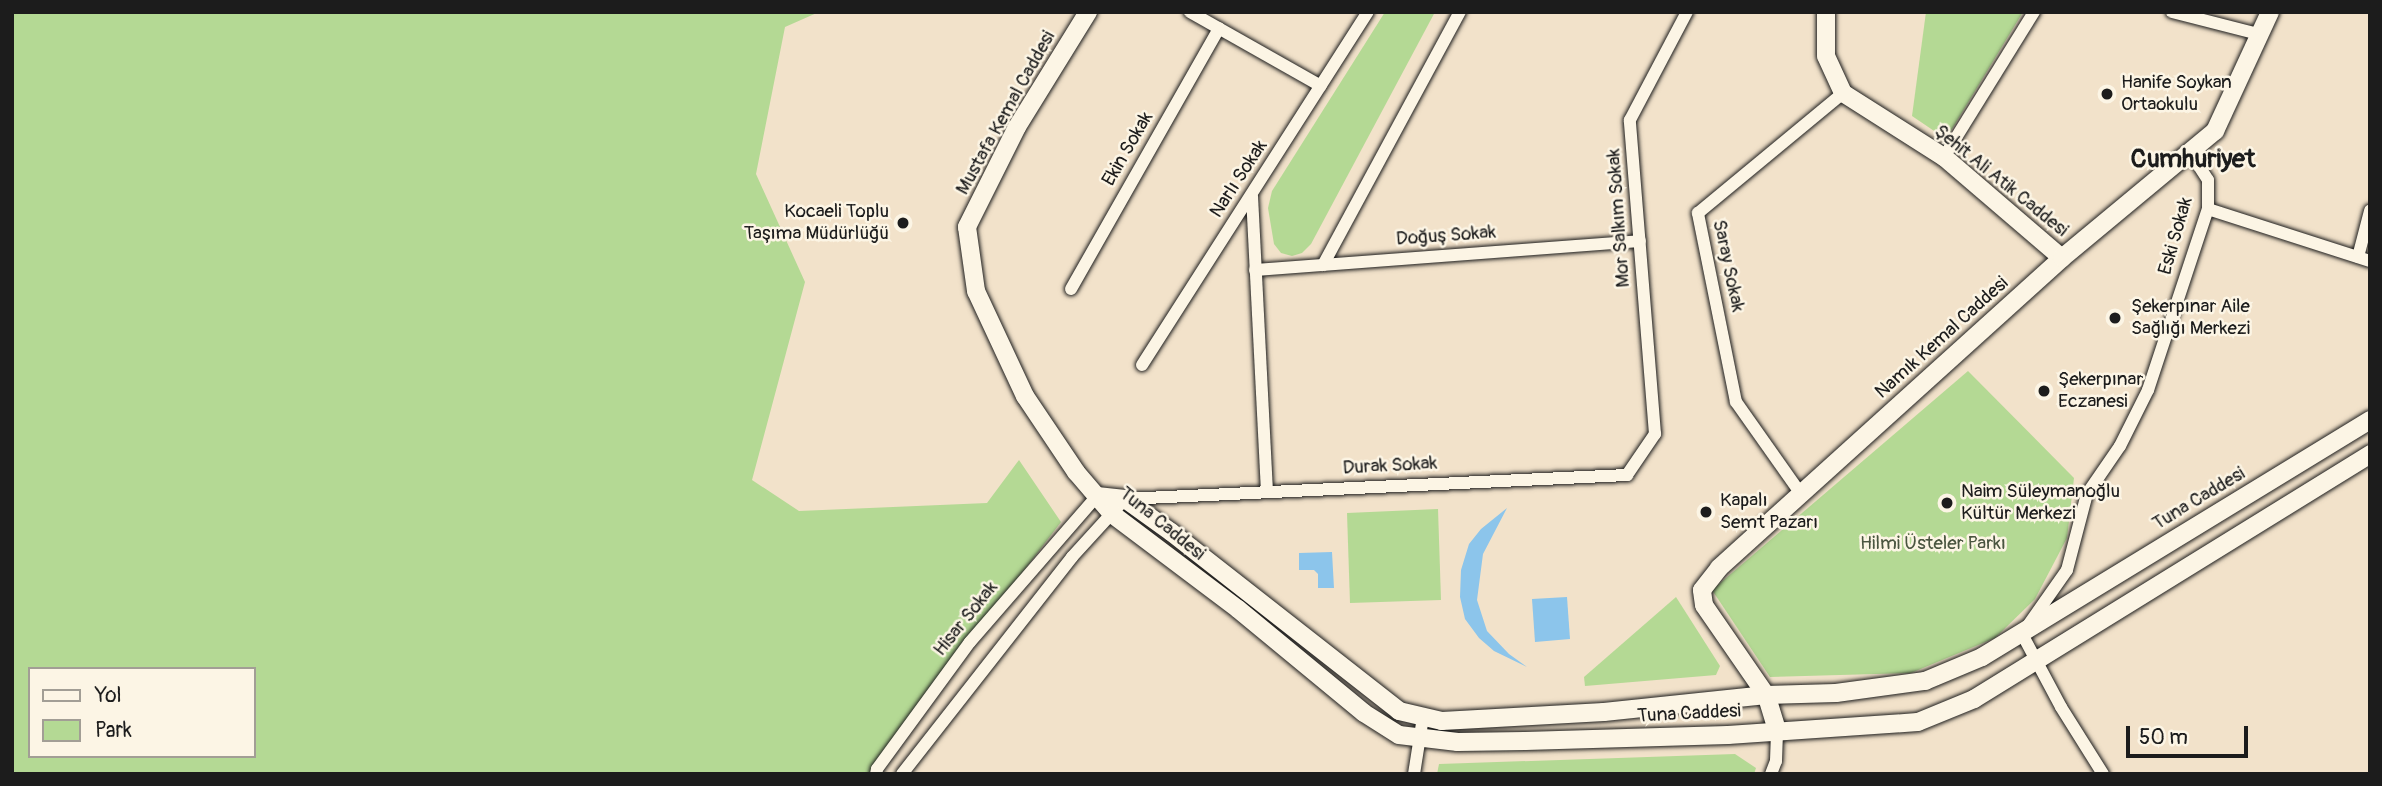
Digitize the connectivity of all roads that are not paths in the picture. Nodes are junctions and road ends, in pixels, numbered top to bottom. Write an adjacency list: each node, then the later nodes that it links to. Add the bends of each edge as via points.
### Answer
1 (1088, 12): 31 (street, Mustafa Kemal Caddesi, via 1017,127 967,227 976,291 1020,384 1076,472)
2 (1190, 12): 10 (street)
3 (1368, 12): 12 (street, Narlı Sokak)
4 (1460, 12): 22 (street)
5 (1687, 12): 19 (street, Mor Salkım Sokak, via 1630,120)
6 (1826, 12): 13 (street, via 1826,56)
7 (2034, 12): 15 (street)
8 (2172, 12): 11 (street)
9 (2270, 12): 11 (street, Namık Kemal Caddesi)
10 (1219, 28): 12 (street); 24 (street, Ekin Sokak)
11 (2258, 34): 14 (street, Namık Kemal Caddesi, via 2215,131)
12 (1321, 86): 16 (street, Narlı Sokak)
13 (1843, 93): 15 (street, Şehit Ali Atik Caddesi); 30 (street, Saray Sokak, via 1698,213 1737,402)
14 (2190, 152): 17 (street, Eski Sokak, via 2208,180); 20 (street, Namık Kemal Caddesi)
15 (1944, 157): 20 (street, Şehit Ali Atik Caddesi)
16 (1252, 195): 23 (street); 25 (street, Narlı Sokak)
17 (2208, 209): 21 (street); 34 (street, Eski Sokak, via 2148,390 2120,446 2087,494 2067,569)
18 (2370, 211): 21 (street)
19 (1640, 241): 22 (street, Doğuş Sokak); 27 (street, Mor Salkım Sokak)
20 (2062, 258): 30 (street, Namık Kemal Caddesi)
21 (2364, 259)
22 (1323, 265): 23 (street, Doğuş Sokak)
23 (1255, 270): 29 (street)
24 (1071, 289)
25 (1142, 365)
26 (2370, 420): 34 (street, Tuna Caddesi)
27 (1655, 434): 29 (street, Durak Sokak, via 1627,475)
28 (2370, 454): 35 (street, Tuna Caddesi)
29 (1267, 491): 32 (street, Durak Sokak)
30 (1801, 494): 36 (street, Namık Kemal Caddesi, via 1719,568 1702,590 1704,605)
31 (1097, 496): 32 (street, Tuna Caddesi); 33 (street, Tuna Caddesi); 40 (street, Hisar Sokak, via 970,642)
32 (1125, 499): 33 (street); 37 (street, Tuna Caddesi, via 1399,711)
33 (1112, 514): 39 (street, Tuna Caddesi, via 1238,609 1364,713 1399,735); 41 (street, via 1072,557)
34 (2022, 634): 35 (street); 36 (street, Tuna Caddesi, via 1925,681 1836,693)
35 (2036, 661): 38 (street, Tuna Caddesi, via 1974,699 1918,722); 44 (street)
36 (1766, 695): 37 (street, Tuna Caddesi, via 1604,712 1442,721); 38 (street)
37 (1423, 717): 39 (street)
38 (1777, 730): 39 (street, Tuna Caddesi, via 1525,741); 43 (street)
39 (1419, 737): 42 (street)
40 (876, 774)
41 (902, 774)
42 (1414, 774)
43 (1771, 774)
44 (2103, 774)

